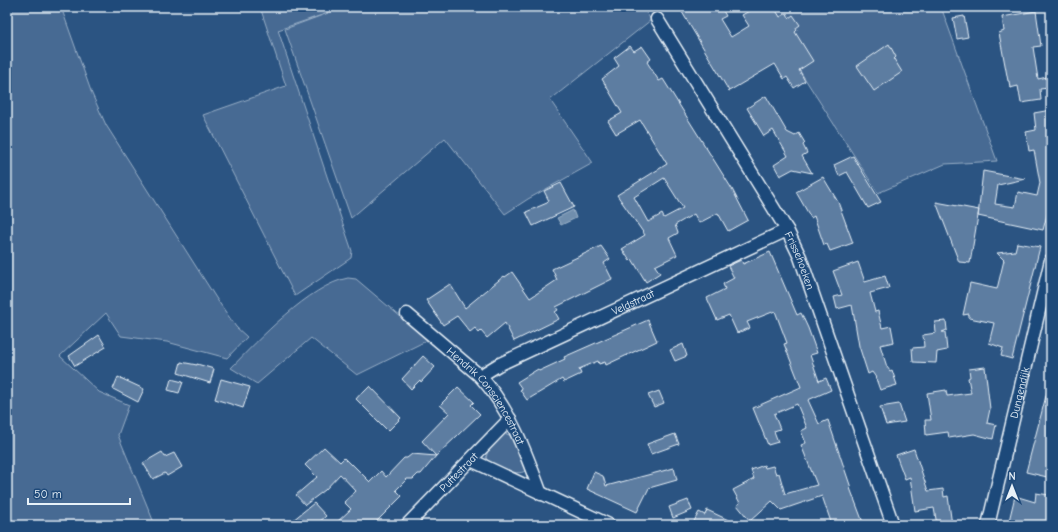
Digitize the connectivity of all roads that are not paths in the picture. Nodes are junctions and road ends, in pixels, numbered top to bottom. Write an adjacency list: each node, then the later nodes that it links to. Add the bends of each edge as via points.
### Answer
1 (656, 19): 2 (street, Frissehoeken)
2 (787, 230): 5 (street, Veldstraat, via 498,365); 11 (street, Frissehoeken, via 809,280)
3 (1051, 260): 12 (street, Dungendijk)
4 (407, 314): 5 (street, Hendrik Consciencestraat)
5 (480, 376): 6 (street, Hendrik Consciencestraat, via 490,386)
6 (510, 419): 7 (street, Puttestraat); 8 (street, Hendrik Consciencestraat, via 525,450)
7 (471, 460): 8 (street); 9 (street, Puttestraat)
8 (541, 494): 10 (street)
9 (407, 525)
10 (609, 525)
11 (893, 525)
12 (988, 525)

